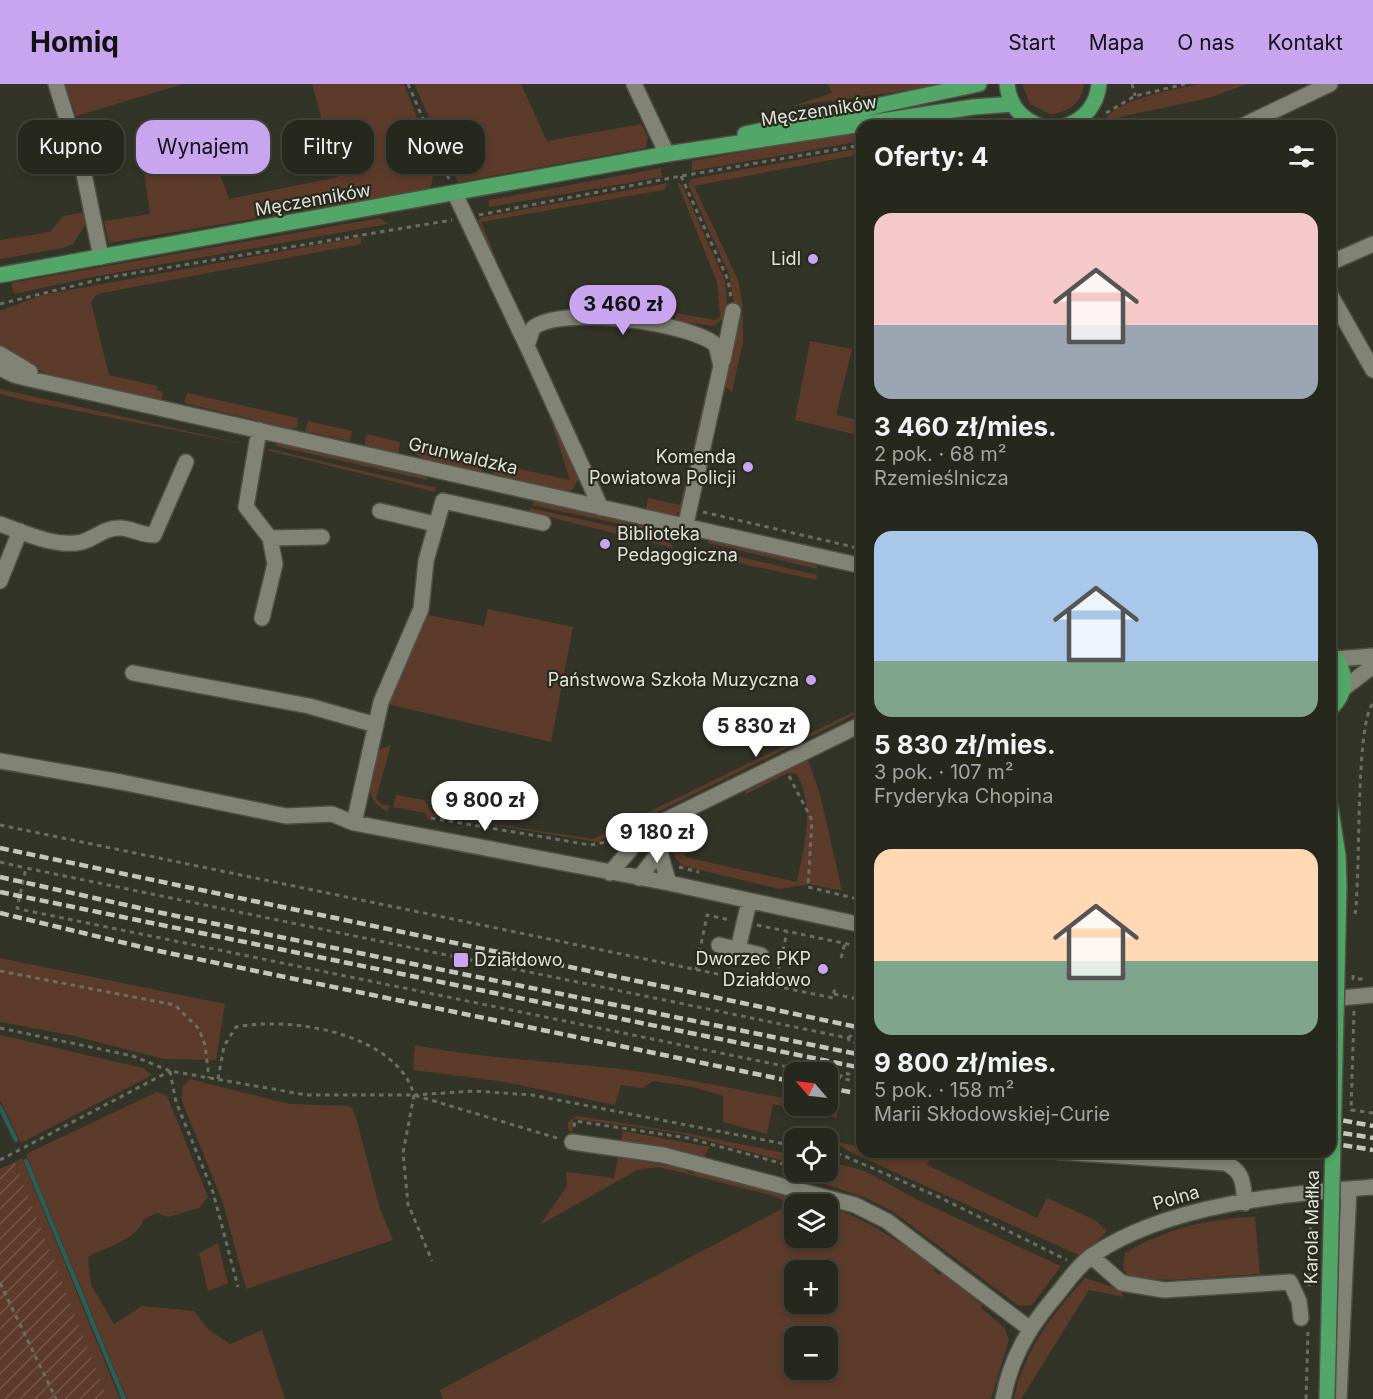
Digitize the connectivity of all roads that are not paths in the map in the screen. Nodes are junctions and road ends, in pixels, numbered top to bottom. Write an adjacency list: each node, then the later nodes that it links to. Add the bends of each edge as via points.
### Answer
1 (56, 84): 18 (street, via 84,174)
2 (634, 84): 15 (street)
3 (979, 84): 7 (main road, Męczenników)
4 (1007, 84): 8 (main road)
5 (1330, 84): 13 (street)
6 (1103, 86): 12 (main road)
7 (895, 104): 9 (street, via 884,112); 15 (main road, Męczenników, via 784,124)
8 (1012, 105): 10 (main road, Męczenników, via 973,107); 11 (main road)
9 (882, 120)
10 (903, 120)
11 (1029, 120)
12 (1082, 120)
13 (1255, 120)
14 (856, 128): 15 (main road, Męczenników)
15 (667, 154): 16 (main road, Męczenników)
16 (455, 194): 18 (main road, Męczenników); 22 (street)
17 (1373, 244): 19 (street)
18 (101, 257): 20 (main road, Męczenników)
19 (1336, 260)
20 (0, 275)
21 (1336, 305): 29 (street)
22 (510, 311): 23 (street); 25 (street)
23 (550, 321): 24 (street, via 609,318 674,327); 25 (street, via 533,328)
24 (708, 338): 27 (street, via 720,351); 27 (street, via 731,319)
25 (527, 346): 33 (street)
26 (0, 354): 30 (street, Grunwaldzka)
27 (721, 366): 38 (street)
28 (0, 368): 30 (street, Grunwaldzka)
29 (1373, 370)
30 (55, 384): 31 (street, Grunwaldzka)
31 (259, 430): 33 (street, Grunwaldzka); 41 (street, via 246,507)
32 (186, 462): 39 (street, via 154,535 122,528 65,545)
33 (601, 508): 38 (street, Grunwaldzka)
34 (380, 511): 37 (street)
35 (543, 523): 37 (street, via 443,501)
36 (0, 524): 39 (street)
37 (435, 524): 52 (street, via 421,609 381,702)
38 (686, 528): 42 (street, Grunwaldzka)
39 (20, 531): 43 (street)
40 (322, 537): 41 (street)
41 (270, 538): 44 (street, via 275,564)
42 (856, 565)
43 (0, 581)
44 (262, 618)
45 (1336, 656): 46 (street)
46 (1373, 656)
47 (1336, 660): 50 (main road, via 1342,668)
48 (1373, 666): 50 (street)
49 (133, 673): 52 (street, via 309,706)
50 (1344, 688): 51 (main road)
51 (1336, 700)
52 (376, 725): 56 (street)
53 (856, 727): 55 (street)
54 (0, 761): 56 (street, via 286,816 332,814)
55 (665, 822): 58 (street, via 639,833); 59 (street, via 659,831)
56 (354, 823): 60 (street)
57 (1336, 843): 70 (main road, Karola Małłka, bridge)
58 (630, 850): 60 (street); 61 (street)
59 (660, 851): 61 (street); 62 (street)
60 (610, 873): 61 (street)
61 (639, 878): 62 (street)
62 (669, 883): 63 (street)
63 (749, 902): 64 (street); 66 (street)
64 (856, 924)
65 (719, 945): 66 (street)
66 (738, 949): 67 (street)
67 (761, 955)
68 (1373, 995): 69 (street)
69 (1336, 998)
70 (1336, 1026)
71 (572, 1142): 79 (street, via 663,1155 855,1205 886,1221)
72 (1150, 1158): 76 (street, via 1225,1163 1236,1168 1242,1176)
73 (1333, 1158): 81 (main road, Karola Małłka, bridge)
74 (1373, 1187): 75 (street, Polna)
75 (1349, 1189): 76 (street, Polna); 82 (street)
76 (1245, 1203): 77 (street, Polna, via 1165,1219 1123,1238)
77 (1086, 1262): 78 (street, via 1122,1283 1164,1290 1290,1282 1299,1300); 79 (street, Polna)
78 (1300, 1318)
79 (1030, 1329): 80 (street, Polna, via 1014,1361)
80 (1003, 1399)
81 (1328, 1399)
82 (1340, 1399)

